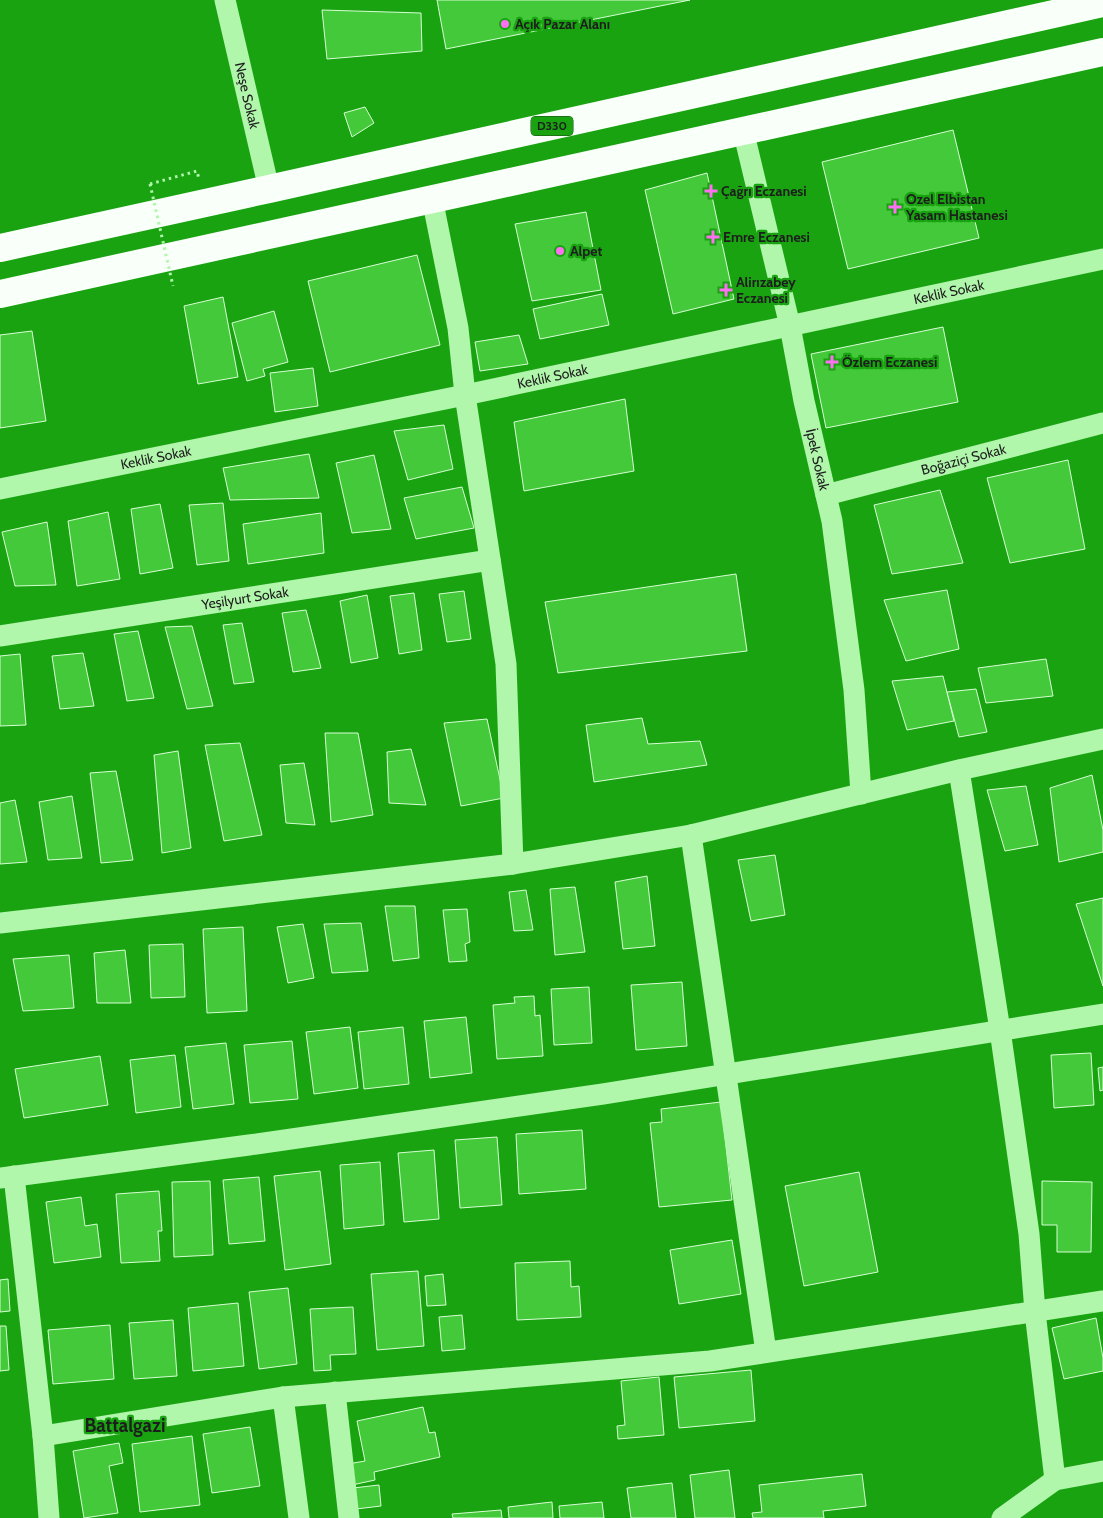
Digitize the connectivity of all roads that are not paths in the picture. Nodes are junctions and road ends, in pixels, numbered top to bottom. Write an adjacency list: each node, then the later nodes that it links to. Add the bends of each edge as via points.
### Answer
1 (225, 0): 5 (street, Neşe Sokak)
2 (1092, 3): 5 (main road, D330)
3 (1103, 52): 4 (main road)
4 (744, 130): 6 (main road); 10 (street, İpek Sokak)
5 (269, 189): 7 (main road, D330)
6 (432, 198): 9 (main road); 11 (street, via 458,328)
7 (0, 248)
8 (1103, 259): 10 (street, Keklik Sokak)
9 (0, 294)
10 (790, 326): 11 (street, Keklik Sokak); 14 (street, İpek Sokak)
11 (465, 395): 13 (street, Keklik Sokak); 15 (street)
12 (1103, 423): 14 (street, Boğaziçi Sokak)
13 (0, 488)
14 (826, 495): 19 (street, İpek Sokak, via 854,690)
15 (490, 560): 16 (street, Yeşilyurt Sokak); 21 (street, via 506,664)
16 (0, 636)
17 (1103, 739): 18 (street)
18 (959, 770): 19 (street); 24 (street)
19 (861, 794): 20 (street)
20 (690, 835): 21 (street); 25 (street)
21 (513, 864): 22 (street)
22 (0, 923)
23 (1103, 1014): 24 (street)
24 (1000, 1030): 25 (street); 28 (street, via 1029,1234)
25 (727, 1074): 26 (street, via 278,1141); 29 (street)
26 (7, 1177): 32 (street)
27 (1103, 1301): 28 (street)
28 (1035, 1312): 29 (street); 34 (street)
29 (766, 1352): 30 (street, via 710,1361)
30 (336, 1392): 31 (street); 37 (street)
31 (283, 1396): 32 (street); 36 (street)
32 (43, 1436): 35 (street)
33 (1103, 1471): 34 (street)
34 (1055, 1480): 38 (street)
35 (49, 1518)
36 (299, 1518)
37 (349, 1518)
38 (1002, 1518)

